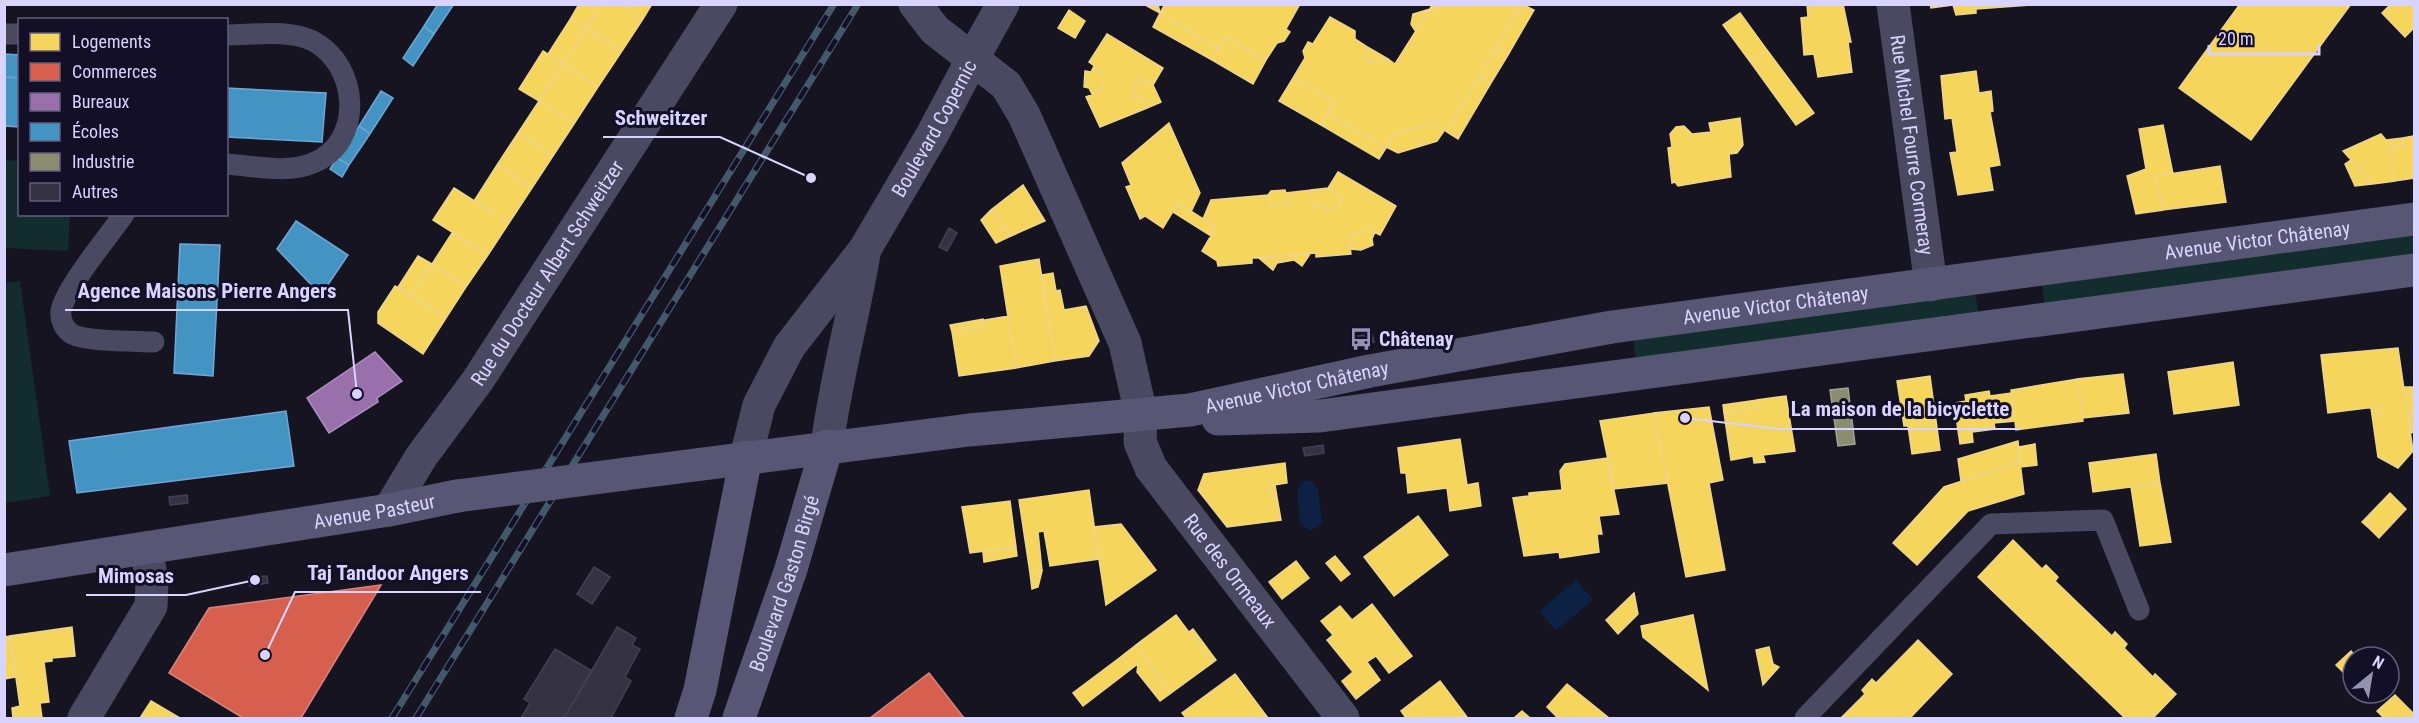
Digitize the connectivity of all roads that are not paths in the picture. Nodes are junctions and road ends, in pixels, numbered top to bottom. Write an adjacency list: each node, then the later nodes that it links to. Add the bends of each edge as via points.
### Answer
1 (721, 4): 17 (street, Rue du Docteur Albert Schweitzer, via 478,380 421,457)
2 (1003, 4): 6 (street, Boulevard Copernic)
3 (1893, 4): 12 (street, Rue Michel Fourre Cormeray)
4 (918, 10): 6 (street, Rue des Ormeaux, via 935,30)
5 (228, 35): 7 (lane, via 295,35 312,40 339,63 350,96 346,128 338,143 315,162 290,168)
6 (973, 58): 10 (street, Boulevard Copernic); 14 (street, Rue des Ormeaux, via 1006,85 1024,115 1125,343)
7 (228, 164)
8 (123, 216): 13 (lane, via 69,294 61,312 62,322 80,337)
9 (2415, 219): 12 (main road, Avenue Victor Châtenay)
10 (865, 249): 15 (street, Boulevard Copernic); 16 (street, Boulevard Copernic, via 789,347 759,405)
11 (2415, 270): 14 (main road, Avenue Victor Châtenay, via 1320,416 1192,420)
12 (1931, 285): 14 (main road, Avenue Victor Châtenay, via 1612,327 1370,371 1190,410)
13 (154, 342)
14 (1141, 414): 15 (main road, Avenue Victor Châtenay); 24 (street, Rue des Ormeaux, via 1140,442 1151,468)
15 (827, 446): 16 (main road, Avenue Victor Châtenay); 23 (main road, Boulevard Gaston Birgé, via 791,569)
16 (746, 457): 17 (main road, Avenue Pasteur, bridge, via 457,496); 22 (main road, via 700,690)
17 (388, 510): 18 (main road, Avenue Pasteur)
18 (146, 548): 19 (main road, Avenue Pasteur); 21 (street, via 152,581 151,606)
19 (4, 570)
20 (2139, 610): 25 (lane, via 2103,520 1991,524)
21 (84, 718)
22 (691, 718)
23 (739, 718)
24 (1343, 718)
25 (1805, 718)

